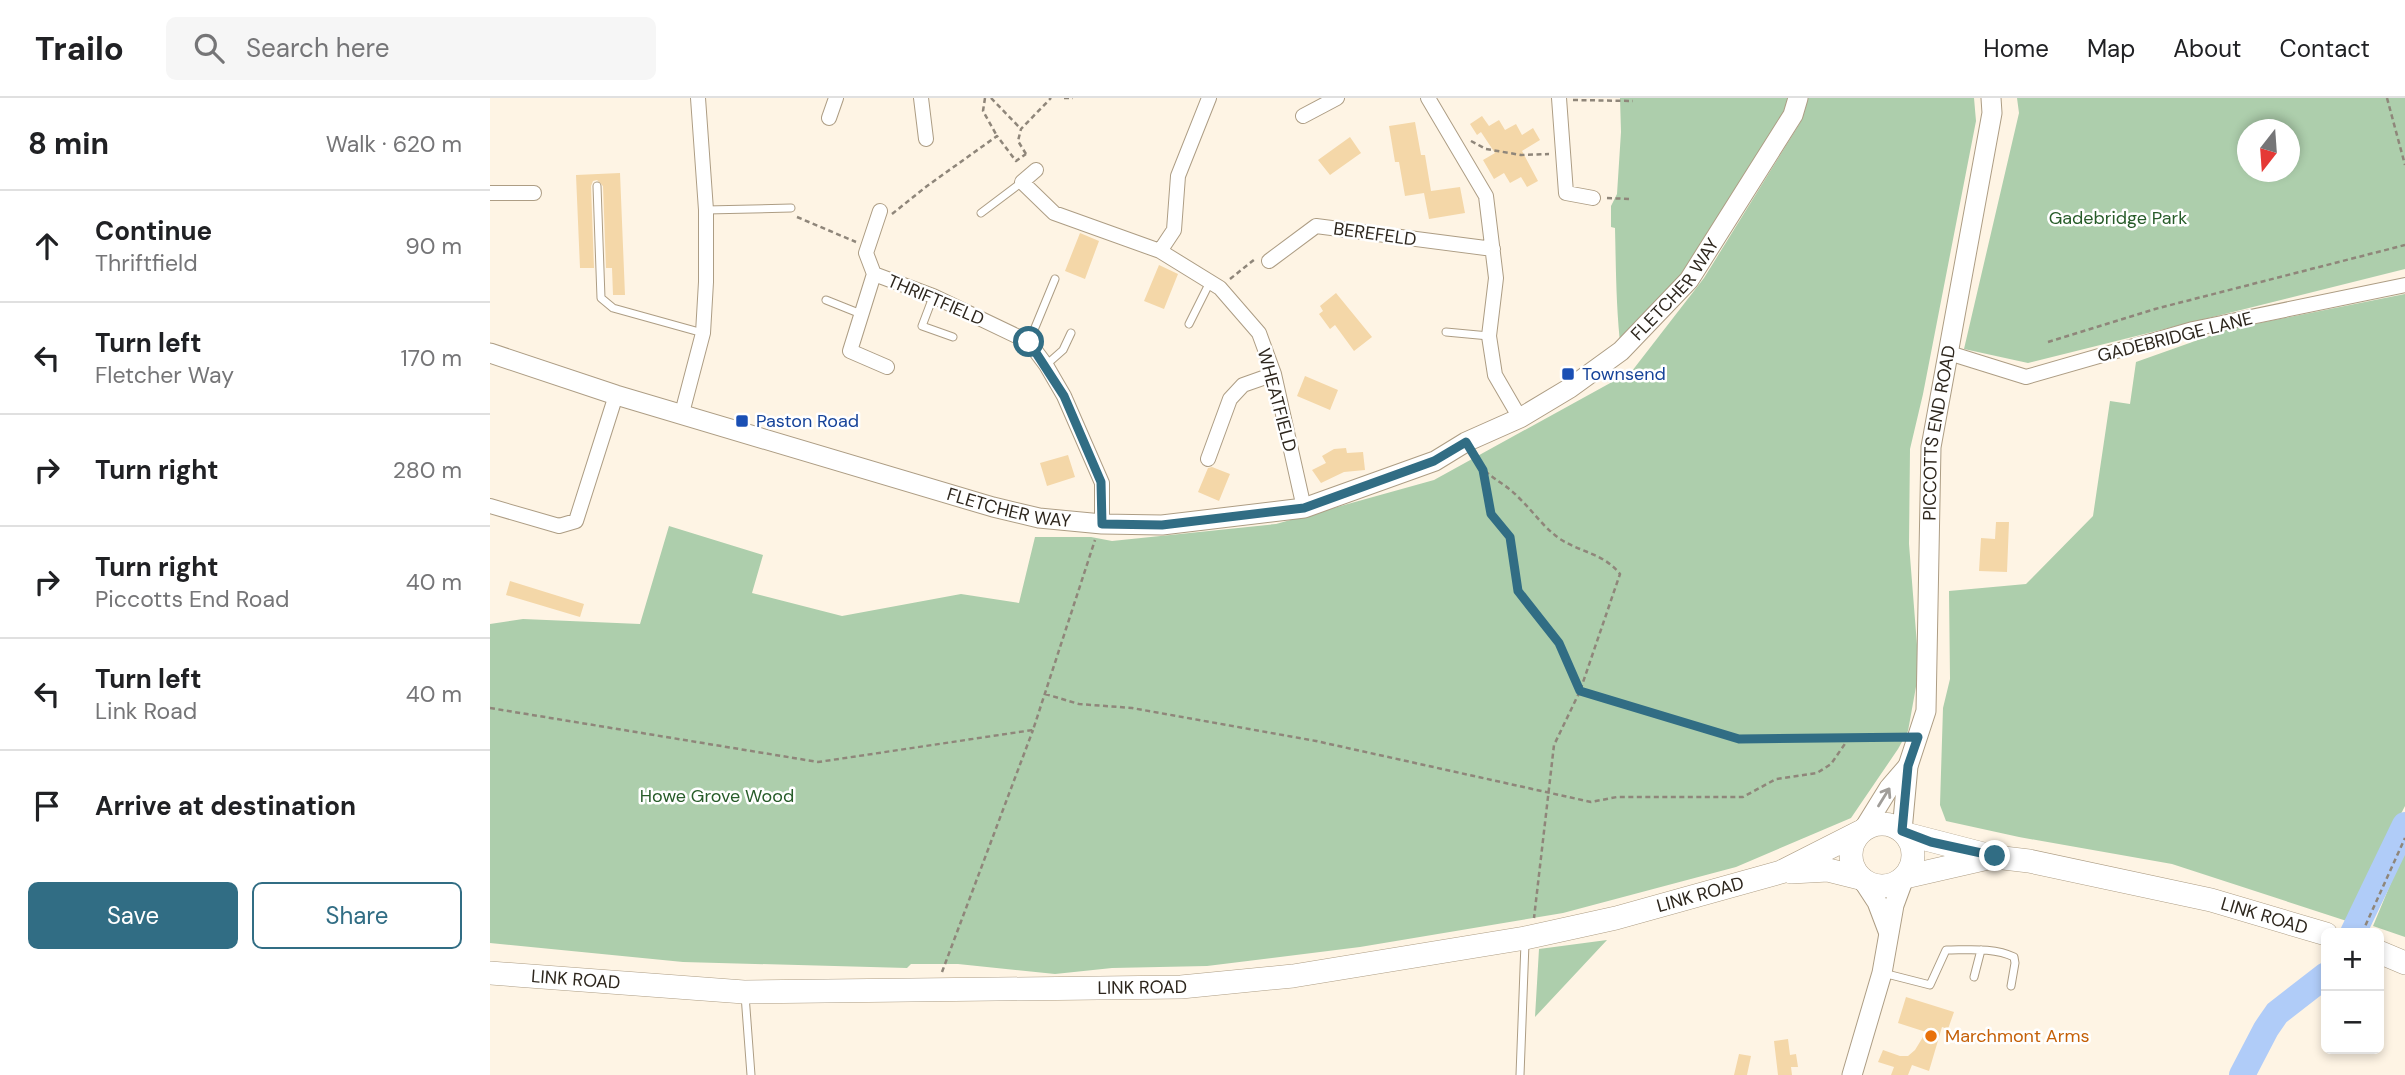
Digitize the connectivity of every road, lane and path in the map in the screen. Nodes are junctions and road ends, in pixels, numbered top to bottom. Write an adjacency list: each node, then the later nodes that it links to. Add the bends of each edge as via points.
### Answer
1 (698, 98): 34 (street)
2 (836, 98): 18 (street)
3 (921, 98): 21 (street)
4 (985, 98): 20 (path, via 983,111)
5 (991, 98): 19 (path)
6 (1051, 98): 19 (path)
7 (1064, 98): 8 (path)
8 (1073, 98)
9 (1209, 98): 40 (street, via 1178,176 1174,230)
10 (1336, 98): 17 (street)
11 (1428, 98): 22 (street)
12 (1798, 98): 64 (street, FLETCHER WAY, via 1793,115 1689,279 1621,351)
13 (1991, 98): 58 (street, PICCOTTS END ROAD)
14 (2387, 98): 25 (path)
15 (1559, 99): 16 (path); 23 (street)
16 (1633, 101)
17 (1303, 116)
18 (829, 118)
19 (1021, 129): 24 (path, via 1018,141)
20 (997, 136): 24 (path, via 1016,161); 35 (path, via 894,214)
21 (926, 139)
22 (1456, 143): 23 (path, via 1465,139 1486,149 1521,155); 39 (street, via 1486,196)
23 (1563, 153): 31 (street, via 1566,193)
24 (1026, 154): 26 (path)
25 (2405, 165)
26 (1036, 170): 27 (street)
27 (1022, 182): 36 (lane); 40 (street, WHEATFIELD, via 1054,212)
28 (597, 186): 51 (lane, via 601,298 613,308)
29 (490, 193): 30 (street)
30 (534, 193)
31 (1593, 198): 32 (path)
32 (1629, 199)
33 (791, 208): 34 (lane); 38 (path, via 793,216)
34 (706, 211): 51 (street)
35 (880, 211): 38 (street)
36 (981, 213)
37 (2405, 245): 56 (path, via 2155,309)
38 (868, 247): 42 (street, THRIFTFIELD)
39 (1493, 249): 41 (street, BEREFELD, via 1316,226); 53 (street, via 1496,278)
40 (1160, 251): 44 (street, WHEATFIELD)
41 (1269, 261): 44 (path, via 1263,254)
42 (874, 274): 46 (street, THRIFTFIELD); 48 (street)
43 (1055, 279): 55 (lane)
44 (1215, 285): 49 (lane); 61 (street, WHEATFIELD, via 1259,333)
45 (2405, 285): 58 (street, GADEBRIDGE LANE, via 2193,329 2026,377)
46 (933, 296): 54 (lane, via 922,326); 55 (street, THRIFTFIELD)
47 (826, 300): 48 (lane)
48 (862, 314): 60 (street, via 850,351)
49 (1189, 324)
50 (1446, 332): 53 (lane)
51 (703, 333): 63 (street)
52 (1072, 333): 59 (lane, via 1063,351)
53 (1489, 336): 64 (street, via 1495,375)
54 (953, 337)
55 (1029, 342): 59 (street, THRIFTFIELD)
56 (2048, 342)
57 (490, 353): 62 (street, FLETCHER WAY)
58 (1949, 353): 76 (street, PICCOTTS END ROAD, via 1931,447 1926,711)
59 (1046, 365): 70 (street, THRIFTFIELD, via 1101,482)
60 (887, 367)
61 (1274, 374): 66 (street, via 1243,385 1230,399); 69 (street, WHEATFIELD)
62 (616, 395): 63 (street, FLETCHER WAY); 68 (street, via 576,521 559,526)
63 (682, 413): 70 (street, FLETCHER WAY, via 993,507 1039,518)
64 (1520, 418): 65 (street, FLETCHER WAY)
65 (1466, 442): 67 (path); 69 (street, FLETCHER WAY, via 1434,461)
66 (1208, 459)
67 (1483, 470): 72 (path, via 1491,514 1510,537 1518,591 1559,643); 72 (path, via 1520,498 1560,538 1605,559 1620,574)
68 (490, 506)
69 (1304, 508): 70 (street, FLETCHER WAY, via 1162,525)
70 (1102, 524)
71 (1091, 547): 73 (path)
72 (1580, 691): 77 (path, via 1739,739); 79 (path, via 1554,745)
73 (1045, 694): 75 (path); 79 (path, via 1079,704 1132,708 1316,741)
74 (490, 708): 75 (path, via 818,762)
75 (1033, 730): 97 (path)
76 (1918, 737): 77 (path); 78 (street, PICCOTTS END ROAD)
77 (1849, 738): 79 (path, via 1831,764 1817,773 1776,779 1743,797 1617,797 1591,802)
78 (1908, 766): 80 (street, PICCOTTS END ROAD, one-way to 78); 81 (street, PICCOTTS END ROAD)
79 (1549, 792): 90 (path)
80 (1861, 831): 81 (main road, LINK ROAD, via 1879,823); 84 (main road, LINK ROAD); 86 (main road, via 1850,855)
81 (1904, 832): 83 (main road, LINK ROAD); 85 (main road, via 1914,855)
82 (2405, 838): 87 (path)
83 (1995, 856): 85 (main road, LINK ROAD); 89 (main road, LINK ROAD, via 2211,900)
84 (1781, 872): 86 (main road, LINK ROAD, via 1829,870); 90 (main road, LINK ROAD)
85 (1905, 877): 86 (main road, LINK ROAD, via 1883,886); 88 (street)
86 (1861, 878): 88 (street)
87 (2364, 928)
88 (1889, 932): 95 (street)
89 (2321, 933)
90 (1530, 937): 99 (main road, LINK ROAD, via 1293,976 1181,987); 101 (lane)
91 (1980, 950): 95 (lane, via 1946,950 1930,985); 96 (lane); 98 (lane, via 2014,957)
92 (2384, 954): 93 (main road)
93 (2405, 963)
94 (490, 972): 99 (main road, LINK ROAD)
95 (1882, 973): 102 (street)
96 (1974, 977)
97 (940, 979)
98 (2011, 986)
99 (744, 992): 100 (lane)
100 (751, 1075)
101 (1520, 1075)
102 (1852, 1075)

